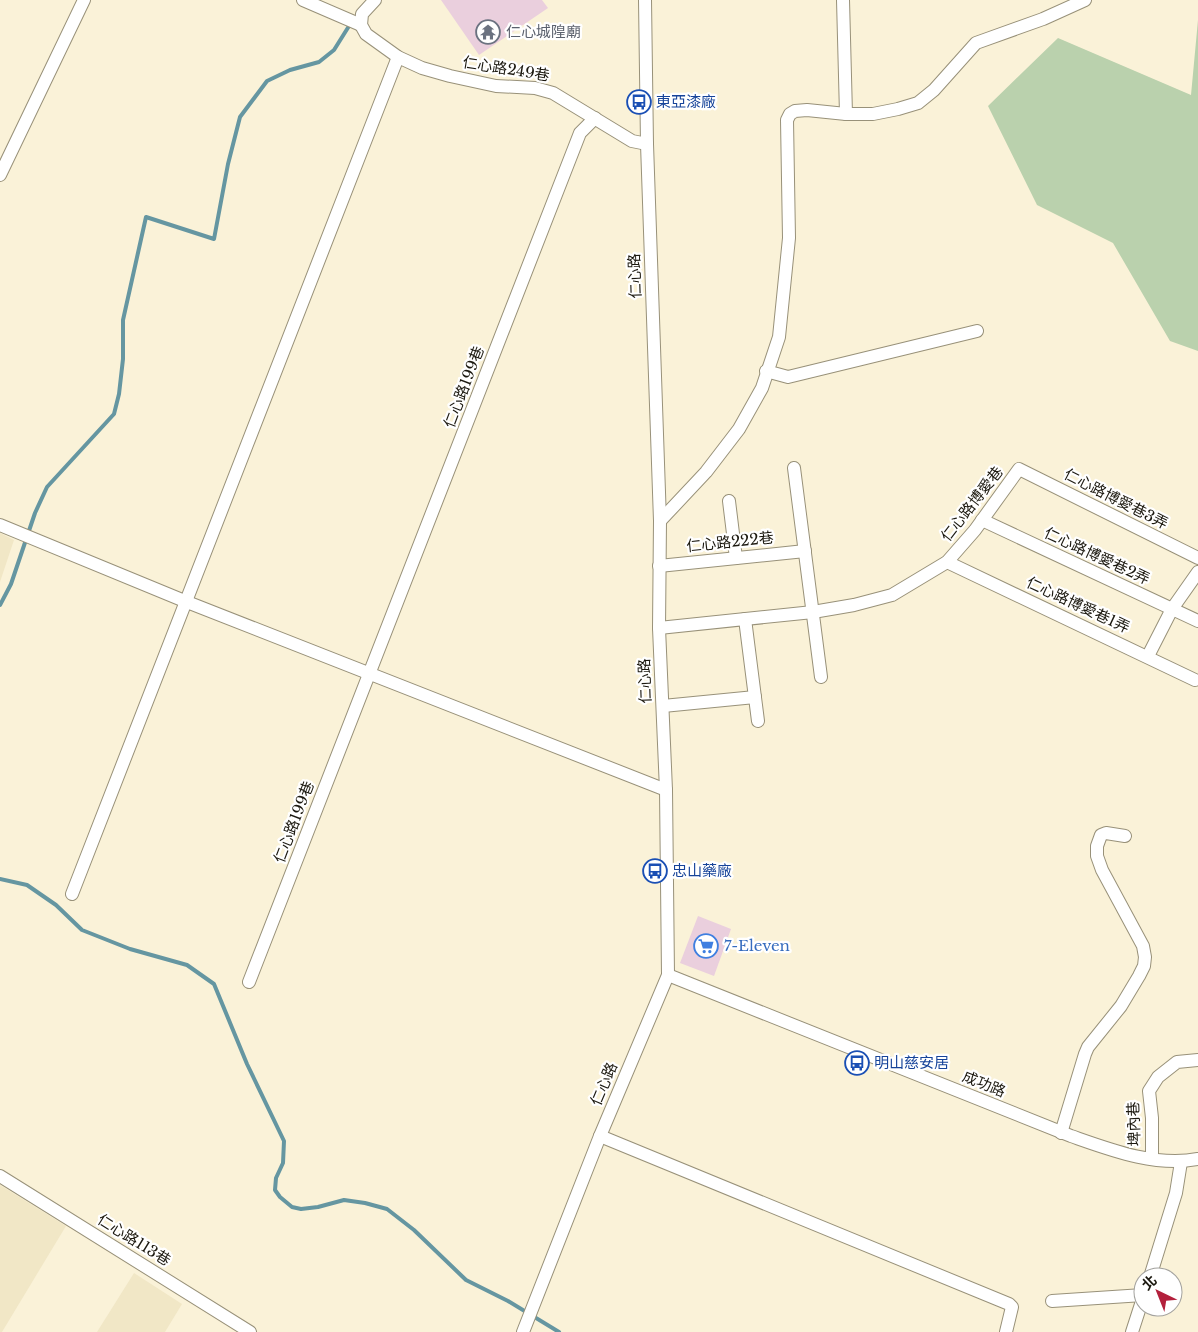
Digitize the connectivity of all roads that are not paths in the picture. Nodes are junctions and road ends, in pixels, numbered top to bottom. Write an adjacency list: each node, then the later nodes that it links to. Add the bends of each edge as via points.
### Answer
1 (84, 0): 12 (street)
2 (304, 0): 7 (street)
3 (375, 0): 7 (street, via 362,14)
4 (645, 0): 11 (street, 仁心路)
5 (843, 0): 9 (street)
6 (1085, 0): 9 (street, via 976,43 918,103 873,114)
7 (361, 25): 8 (street, 仁心路249巷, via 366,34)
8 (398, 57): 10 (street, 仁心路249巷, via 450,76 554,93); 27 (street)
9 (846, 114): 14 (street, via 795,110 787,120 789,238 779,337)
10 (595, 118): 11 (street, 仁心路249巷, via 632,141); 34 (street, 仁心路199巷, via 580,133)
11 (647, 144): 19 (street, 仁心路)
12 (0, 175)
13 (977, 331): 14 (street, via 788,377)
14 (766, 371): 19 (street, via 762,388 739,429 706,472)
15 (794, 468): 21 (street)
16 (1019, 469): 18 (street, 仁心路博愛巷); 23 (street, 仁心路博愛巷3弄)
17 (729, 502): 22 (street)
18 (982, 520): 24 (street, 仁心路博愛巷); 28 (street, 仁心路博愛巷2弄)
19 (660, 521): 25 (street, 仁心路)
20 (0, 525): 27 (street)
21 (804, 551): 22 (street, 仁心路222巷); 29 (street)
22 (736, 558): 25 (street, 仁心路222巷)
23 (1198, 558)
24 (947, 562): 29 (street, 仁心路博愛巷, via 892,595); 33 (street, 仁心路博愛巷1弄)
25 (659, 566): 32 (street, 仁心路)
26 (1198, 572): 28 (street)
27 (187, 602): 34 (street); 42 (street)
28 (1172, 608): 31 (street, 仁心路博愛巷2弄); 33 (street)
29 (812, 612): 30 (street, 仁心路博愛巷); 35 (street)
30 (745, 619): 32 (street, 仁心路博愛巷); 37 (street)
31 (1198, 621)
32 (659, 628): 38 (street, 仁心路)
33 (1148, 656): 36 (street, 仁心路博愛巷1弄)
34 (370, 674): 40 (street); 44 (street, 仁心路199巷)
35 (821, 677)
36 (1195, 680)
37 (755, 698): 38 (street); 39 (street)
38 (663, 706): 40 (street, 仁心路)
39 (758, 721)
40 (666, 790): 43 (street, 仁心路)
41 (1125, 836): 46 (street, via 1101,835 1097,856 1143,946 1144,966 1121,1006 1088,1047)
42 (72, 894)
43 (668, 975): 46 (street, 成功路); 47 (street, 仁心路)
44 (249, 982)
45 (1198, 1060): 48 (street, 埤內巷, via 1177,1062 1158,1076 1149,1091)
46 (1061, 1132): 48 (street, 成功路, via 1115,1152)
47 (600, 1136): 56 (street, 仁心路); 58 (street, via 1009,1304 1012,1307)
48 (1152, 1159): 50 (street, 成功路)
49 (1198, 1159): 50 (street)
50 (1181, 1162): 52 (street, via 1176,1193)
51 (0, 1176): 57 (street, 仁心路113巷)
52 (1153, 1267)
53 (1133, 1297): 54 (street)
54 (1052, 1300)
55 (1137, 1317): 59 (street)
56 (524, 1328)
57 (250, 1332)
58 (1006, 1332)
59 (1132, 1332)

